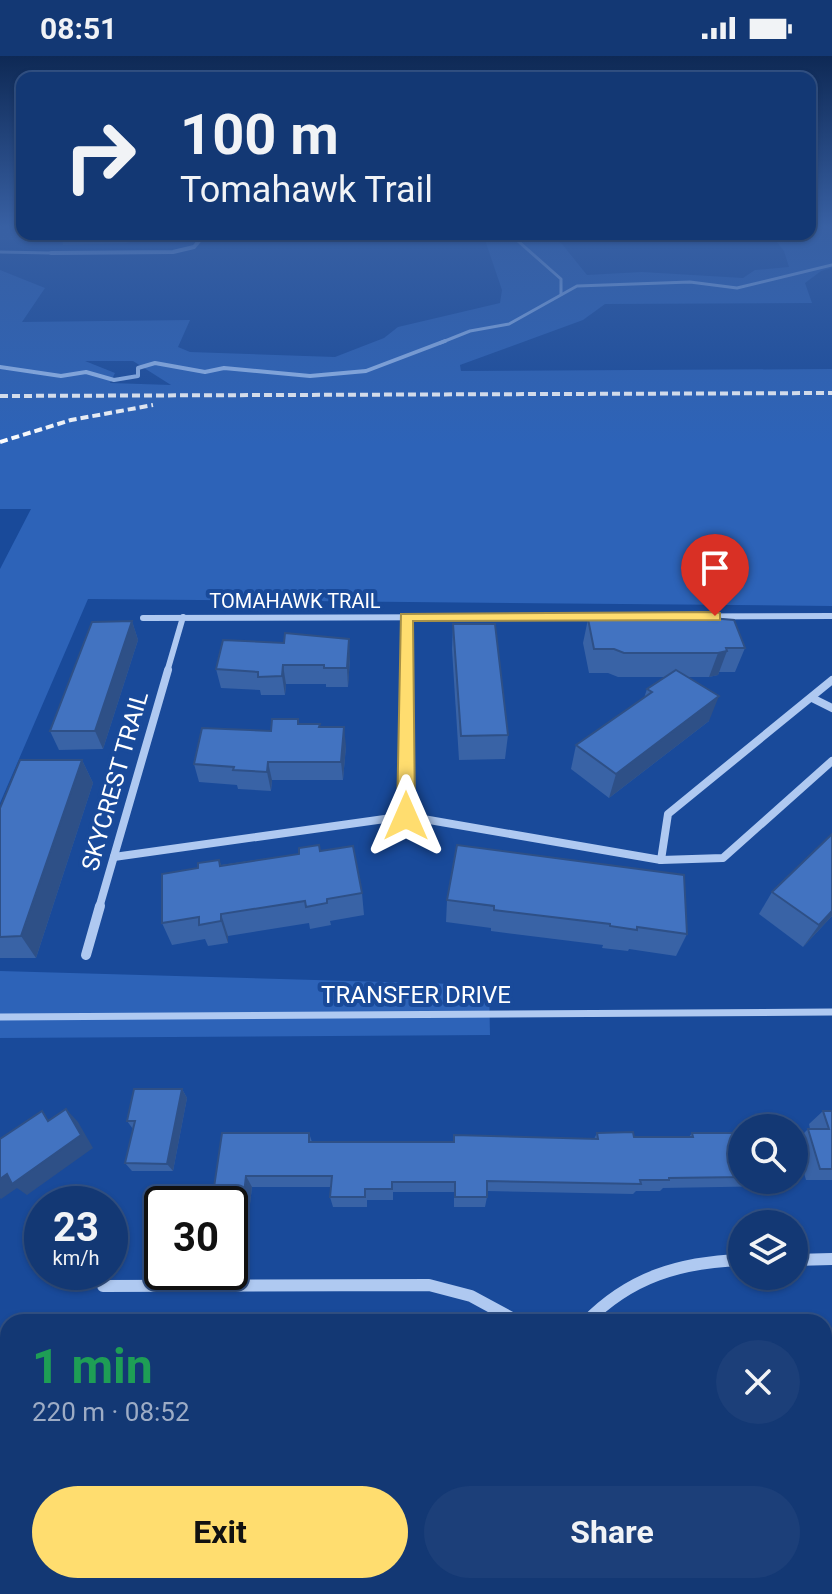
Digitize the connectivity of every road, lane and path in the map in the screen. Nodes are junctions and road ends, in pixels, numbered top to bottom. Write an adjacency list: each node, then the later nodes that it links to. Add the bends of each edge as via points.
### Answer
1 (832, 616): 3 (street, TOMAHAWK TRAIL)
2 (183, 617): 3 (street, TOMAHAWK TRAIL); 4 (street, TOMAHAWK TRAIL); 10 (street, SKYCREST TRAIL)
3 (406, 617): 9 (street)
4 (143, 618)
5 (832, 680): 6 (street)
6 (812, 698): 7 (street); 11 (street, via 668,814)
7 (832, 708)
8 (832, 761): 11 (street, via 723,858)
9 (406, 816): 10 (street); 11 (street)
10 (114, 857): 12 (street, SKYCREST TRAIL)
11 (661, 860)
12 (86, 955)
13 (832, 1012): 14 (lane, TRANSFER DRIVE)
14 (0, 1017)
15 (832, 1259): 17 (street)
16 (728, 1260): 20 (street, via 648,1275)
17 (808, 1260)
18 (128, 1286): 19 (street, via 429,1285 457,1291)
19 (505, 1314)
20 (594, 1314)

